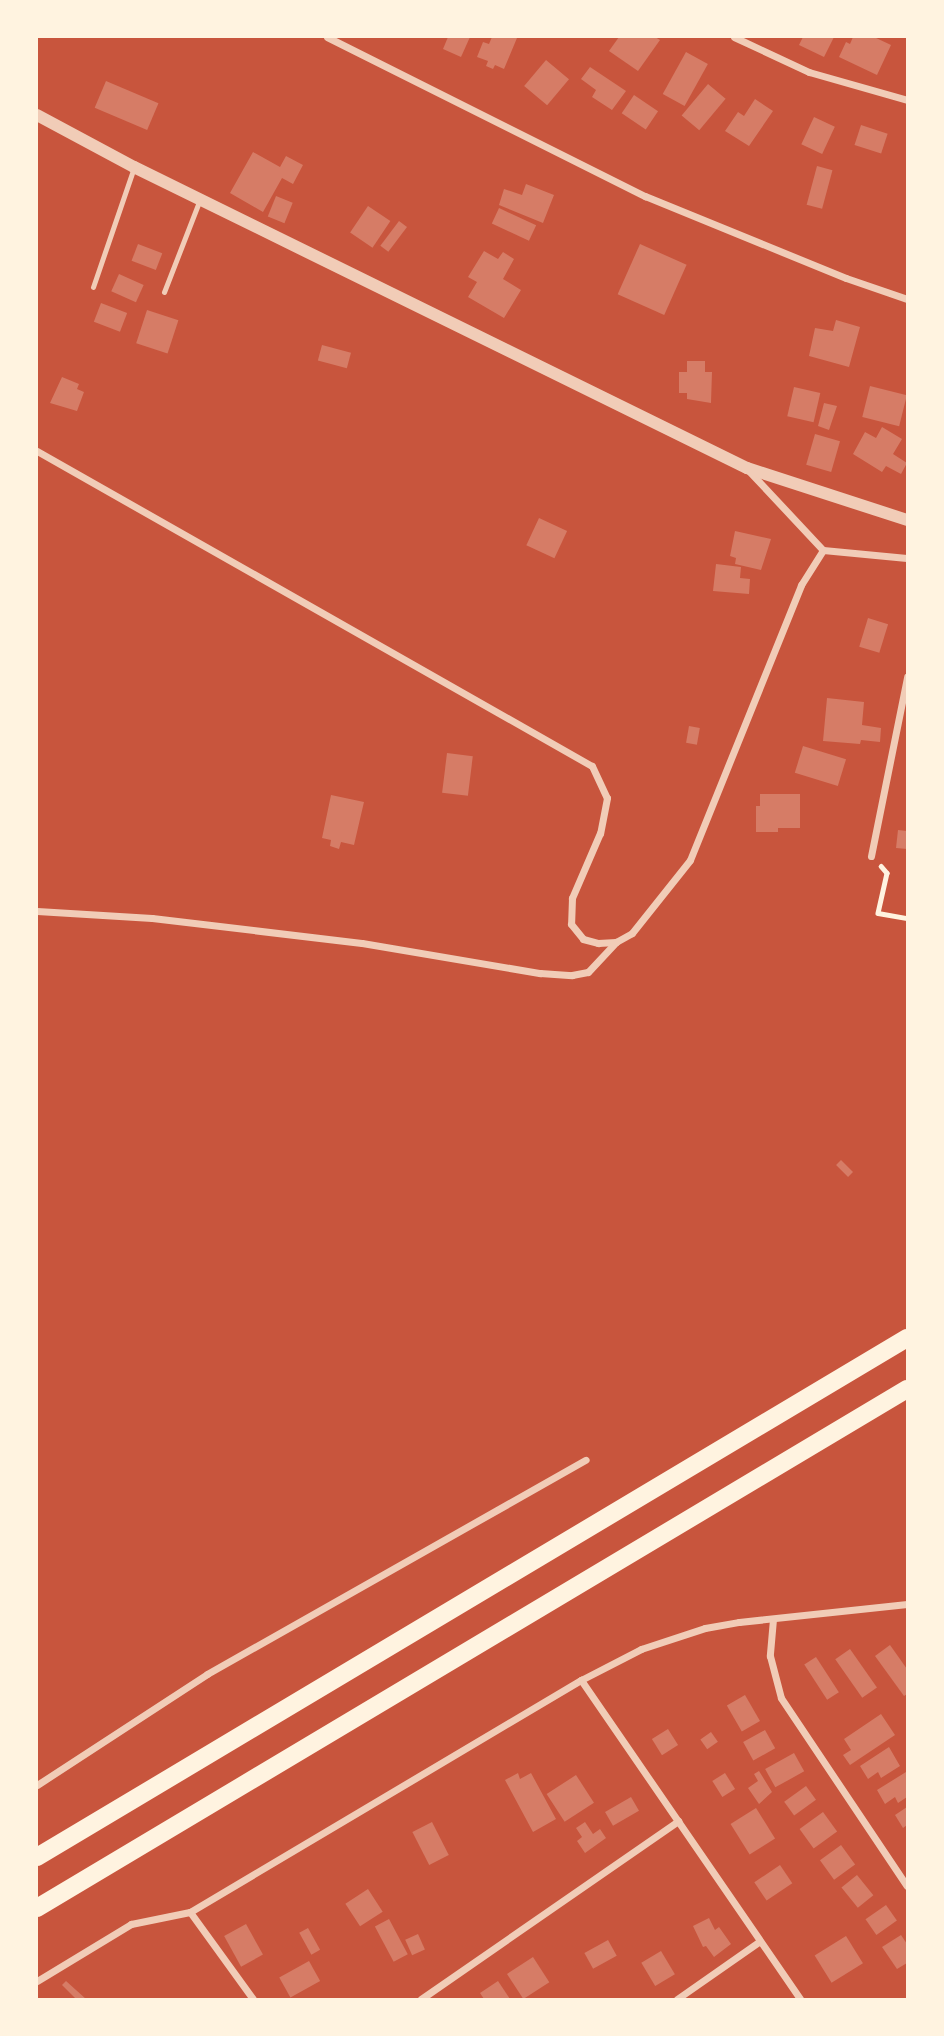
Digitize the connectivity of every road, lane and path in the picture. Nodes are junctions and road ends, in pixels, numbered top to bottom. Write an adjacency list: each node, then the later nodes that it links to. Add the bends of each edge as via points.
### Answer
1 (327, 37): 9 (street, via 645,196)
2 (734, 37): 3 (street, via 809,72)
3 (907, 100)
4 (37, 115): 5 (street)
5 (134, 167): 6 (street); 7 (lane)
6 (200, 199): 8 (lane); 11 (street)
7 (93, 286)
8 (164, 292)
9 (907, 299)
10 (37, 451): 19 (street, via 592,766 607,797 600,833 572,898 571,924 583,939)
11 (747, 468): 12 (street); 13 (street)
12 (907, 520)
13 (823, 550): 14 (street); 19 (street, via 801,585 690,860 632,933)
14 (907, 558)
15 (907, 677): 16 (street)
16 (871, 856): 18 (path, via 887,873 878,913)
17 (37, 911): 19 (street, via 152,918 309,936 540,974 588,971)
18 (907, 918)
19 (616, 942)
20 (907, 1338): 28 (highway)
21 (907, 1389): 30 (highway)
22 (586, 1460): 26 (street, via 207,1674)
23 (907, 1604): 24 (street)
24 (773, 1619): 25 (street, via 673,1637); 29 (street, via 770,1657 781,1698)
25 (581, 1680): 27 (street); 31 (street)
26 (37, 1785)
27 (678, 1821): 32 (street); 35 (street)
28 (37, 1857)
29 (907, 1886)
30 (37, 1908)
31 (190, 1912): 33 (street, via 131,1924); 34 (street)
32 (760, 1941): 36 (street); 37 (street)
33 (37, 1981)
34 (253, 1999)
35 (421, 1999)
36 (677, 1999)
37 (800, 1999)

